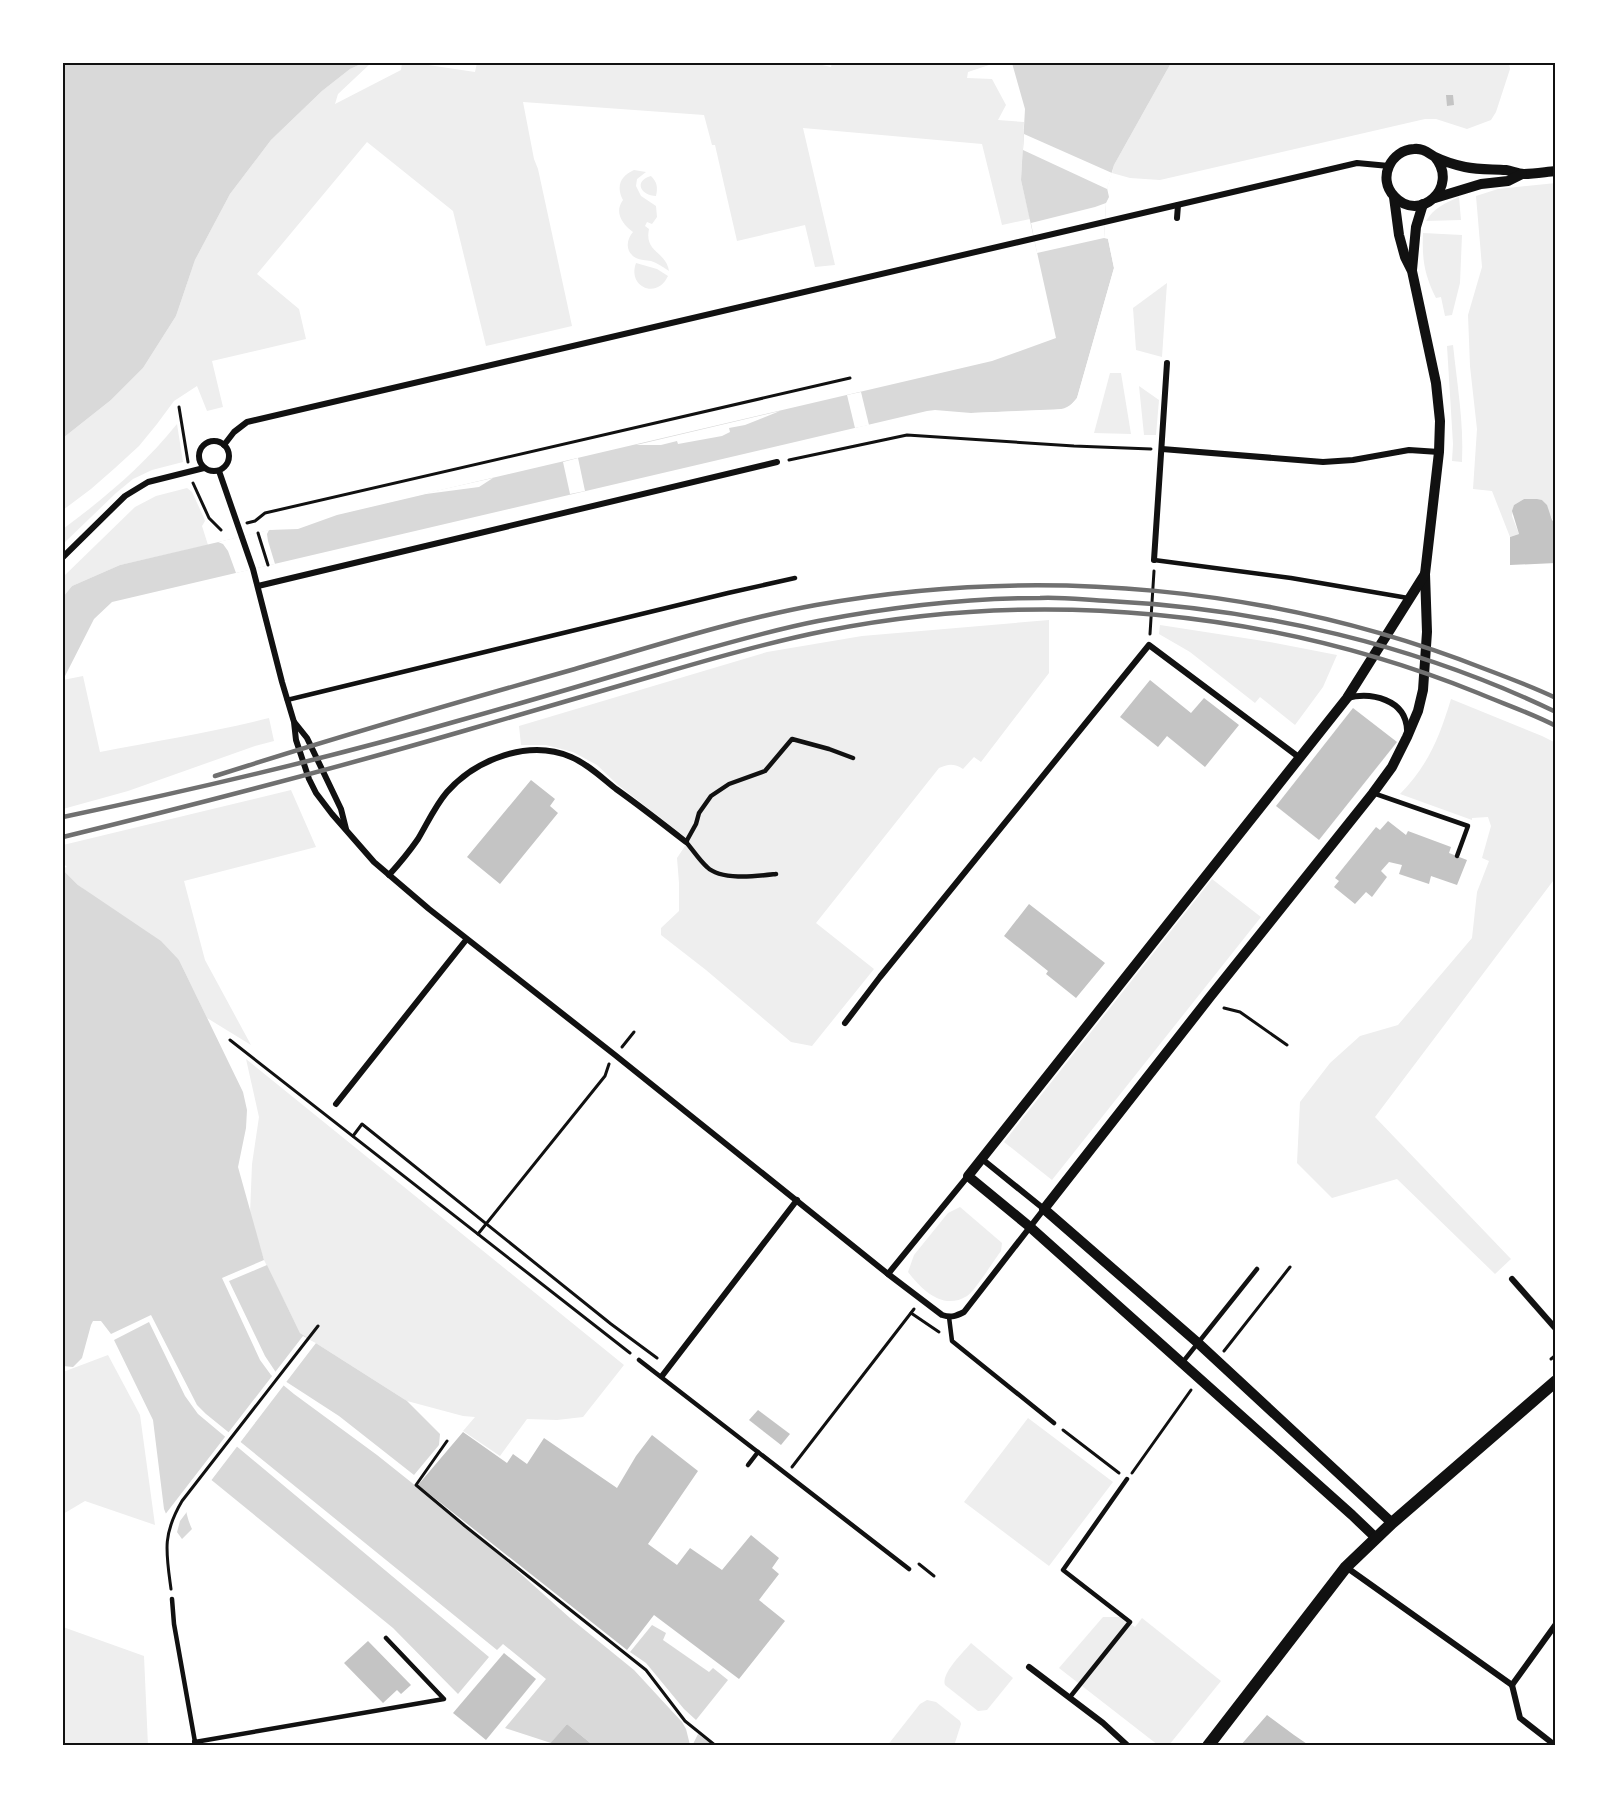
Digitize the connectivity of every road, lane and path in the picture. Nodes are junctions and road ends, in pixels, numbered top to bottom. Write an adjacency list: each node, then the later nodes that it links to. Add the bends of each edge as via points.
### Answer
1 (1435, 157): 2 (street, via 1424,150 1406,150); 4 (street, via 1464,167); 6 (street, via 1443,178)
2 (1389, 166): 5 (street, via 1386,179); 8 (street, via 1357,163)
3 (1556, 171): 4 (street)
4 (1522, 174): 6 (street, via 1508,181 1481,184)
5 (1394, 197): 7 (street, via 1408,205); 10 (street, via 1399,235)
6 (1435, 198): 7 (street)
7 (1423, 204): 10 (street, via 1416,226)
8 (1178, 205): 9 (street); 14 (street, via 247,422)
9 (1177, 218)
10 (1412, 271): 16 (street, via 1436,383)
11 (1167, 363): 15 (street)
12 (850, 378): 21 (path, via 265,513)
13 (179, 407): 19 (path)
14 (224, 444): 18 (street, via 216,441 202,446 198,453); 20 (street, via 229,459)
15 (1162, 449): 16 (street, via 1323,462 1408,450); 17 (path, via 907,435); 25 (street)
16 (1439, 452): 27 (street)
17 (777, 462): 29 (street)
18 (204, 468): 19 (street); 20 (street)
19 (190, 471): 22 (path, via 209,518); 24 (street, via 148,482 125,496)
20 (219, 471): 29 (street)
21 (255, 521)
22 (221, 530)
23 (258, 533): 26 (path)
24 (63, 557)
25 (1154, 560): 30 (lane); 31 (path)
26 (268, 565)
27 (1425, 574): 30 (street); 35 (street, via 1423,690)
28 (795, 578): 33 (lane)
29 (258, 586): 33 (street)
30 (1408, 598): 32 (street)
31 (1149, 645): 37 (street); 46 (street)
32 (1347, 698): 35 (street, via 1359,695 1386,700 1403,715); 37 (street)
33 (287, 700): 34 (street)
34 (294, 722): 39 (street, via 307,738 341,809); 39 (street, via 309,779)
35 (1407, 737): 38 (street, via 1392,767)
36 (853, 758): 40 (lane, via 792,739 765,771 729,784 711,796)
37 (1300, 758): 54 (street)
38 (1372, 793): 41 (lane, via 1468,826); 57 (street)
39 (346, 830): 43 (street)
40 (686, 842): 42 (lane, via 708,869 721,874 735,878); 43 (street, via 585,765 565,755 540,750 490,760 461,778 445,794 406,857)
41 (1457, 856)
42 (776, 874)
43 (389, 875): 44 (street)
44 (466, 940): 50 (street); 51 (street)
45 (1224, 1008): 49 (path, via 1240,1011)
46 (845, 1023)
47 (634, 1032): 50 (path)
48 (230, 1041): 53 (path)
49 (1287, 1046)
50 (615, 1055): 56 (street); 59 (path, via 604,1076)
51 (336, 1104)
52 (362, 1124): 53 (path)
53 (353, 1136): 59 (path)
54 (982, 1159): 55 (street); 57 (street)
55 (968, 1176): 58 (street); 62 (street)
56 (797, 1200): 62 (street); 76 (street)
57 (1044, 1209): 58 (street); 70 (street)
58 (1030, 1227): 66 (street, via 964,1312); 75 (street)
59 (478, 1234): 74 (path)
60 (1290, 1268): 71 (path)
61 (1257, 1269): 70 (lane)
62 (888, 1274): 64 (street)
63 (1512, 1279): 68 (street)
64 (920, 1300): 65 (path); 66 (street)
65 (911, 1313): 69 (path); 83 (path)
66 (949, 1317): 69 (lane)
67 (318, 1326): 89 (path, via 173,1518 166,1552)
68 (1556, 1329)
69 (952, 1341): 79 (lane)
70 (1198, 1342): 75 (lane); 85 (street)
71 (1229, 1346)
72 (1556, 1355): 73 (path)
73 (1551, 1359)
74 (639, 1360): 76 (lane)
75 (1182, 1363): 77 (street)
76 (662, 1376): 81 (lane)
77 (1200, 1379): 84 (path); 86 (street)
78 (1556, 1381): 85 (main road)
79 (1054, 1423): 84 (path)
80 (447, 1441): 96 (path, via 416,1485 646,1670 685,1721)
81 (758, 1452): 82 (lane); 88 (lane)
82 (748, 1465)
83 (792, 1467)
84 (1127, 1479): 94 (lane, via 1063,1570 1130,1622)
85 (1392, 1522): 86 (main road)
86 (1376, 1538): 87 (main road)
87 (1346, 1567): 93 (street); 98 (main road)
88 (909, 1569)
89 (172, 1599): 95 (lane)
90 (1556, 1624): 93 (street)
91 (386, 1638): 95 (lane, via 444,1699)
92 (1029, 1667): 94 (street)
93 (1512, 1685): 99 (street, via 1520,1718)
94 (1070, 1697): 97 (street)
95 (196, 1744)
96 (716, 1746)
97 (1128, 1746)
98 (1208, 1746)
99 (1556, 1746)

